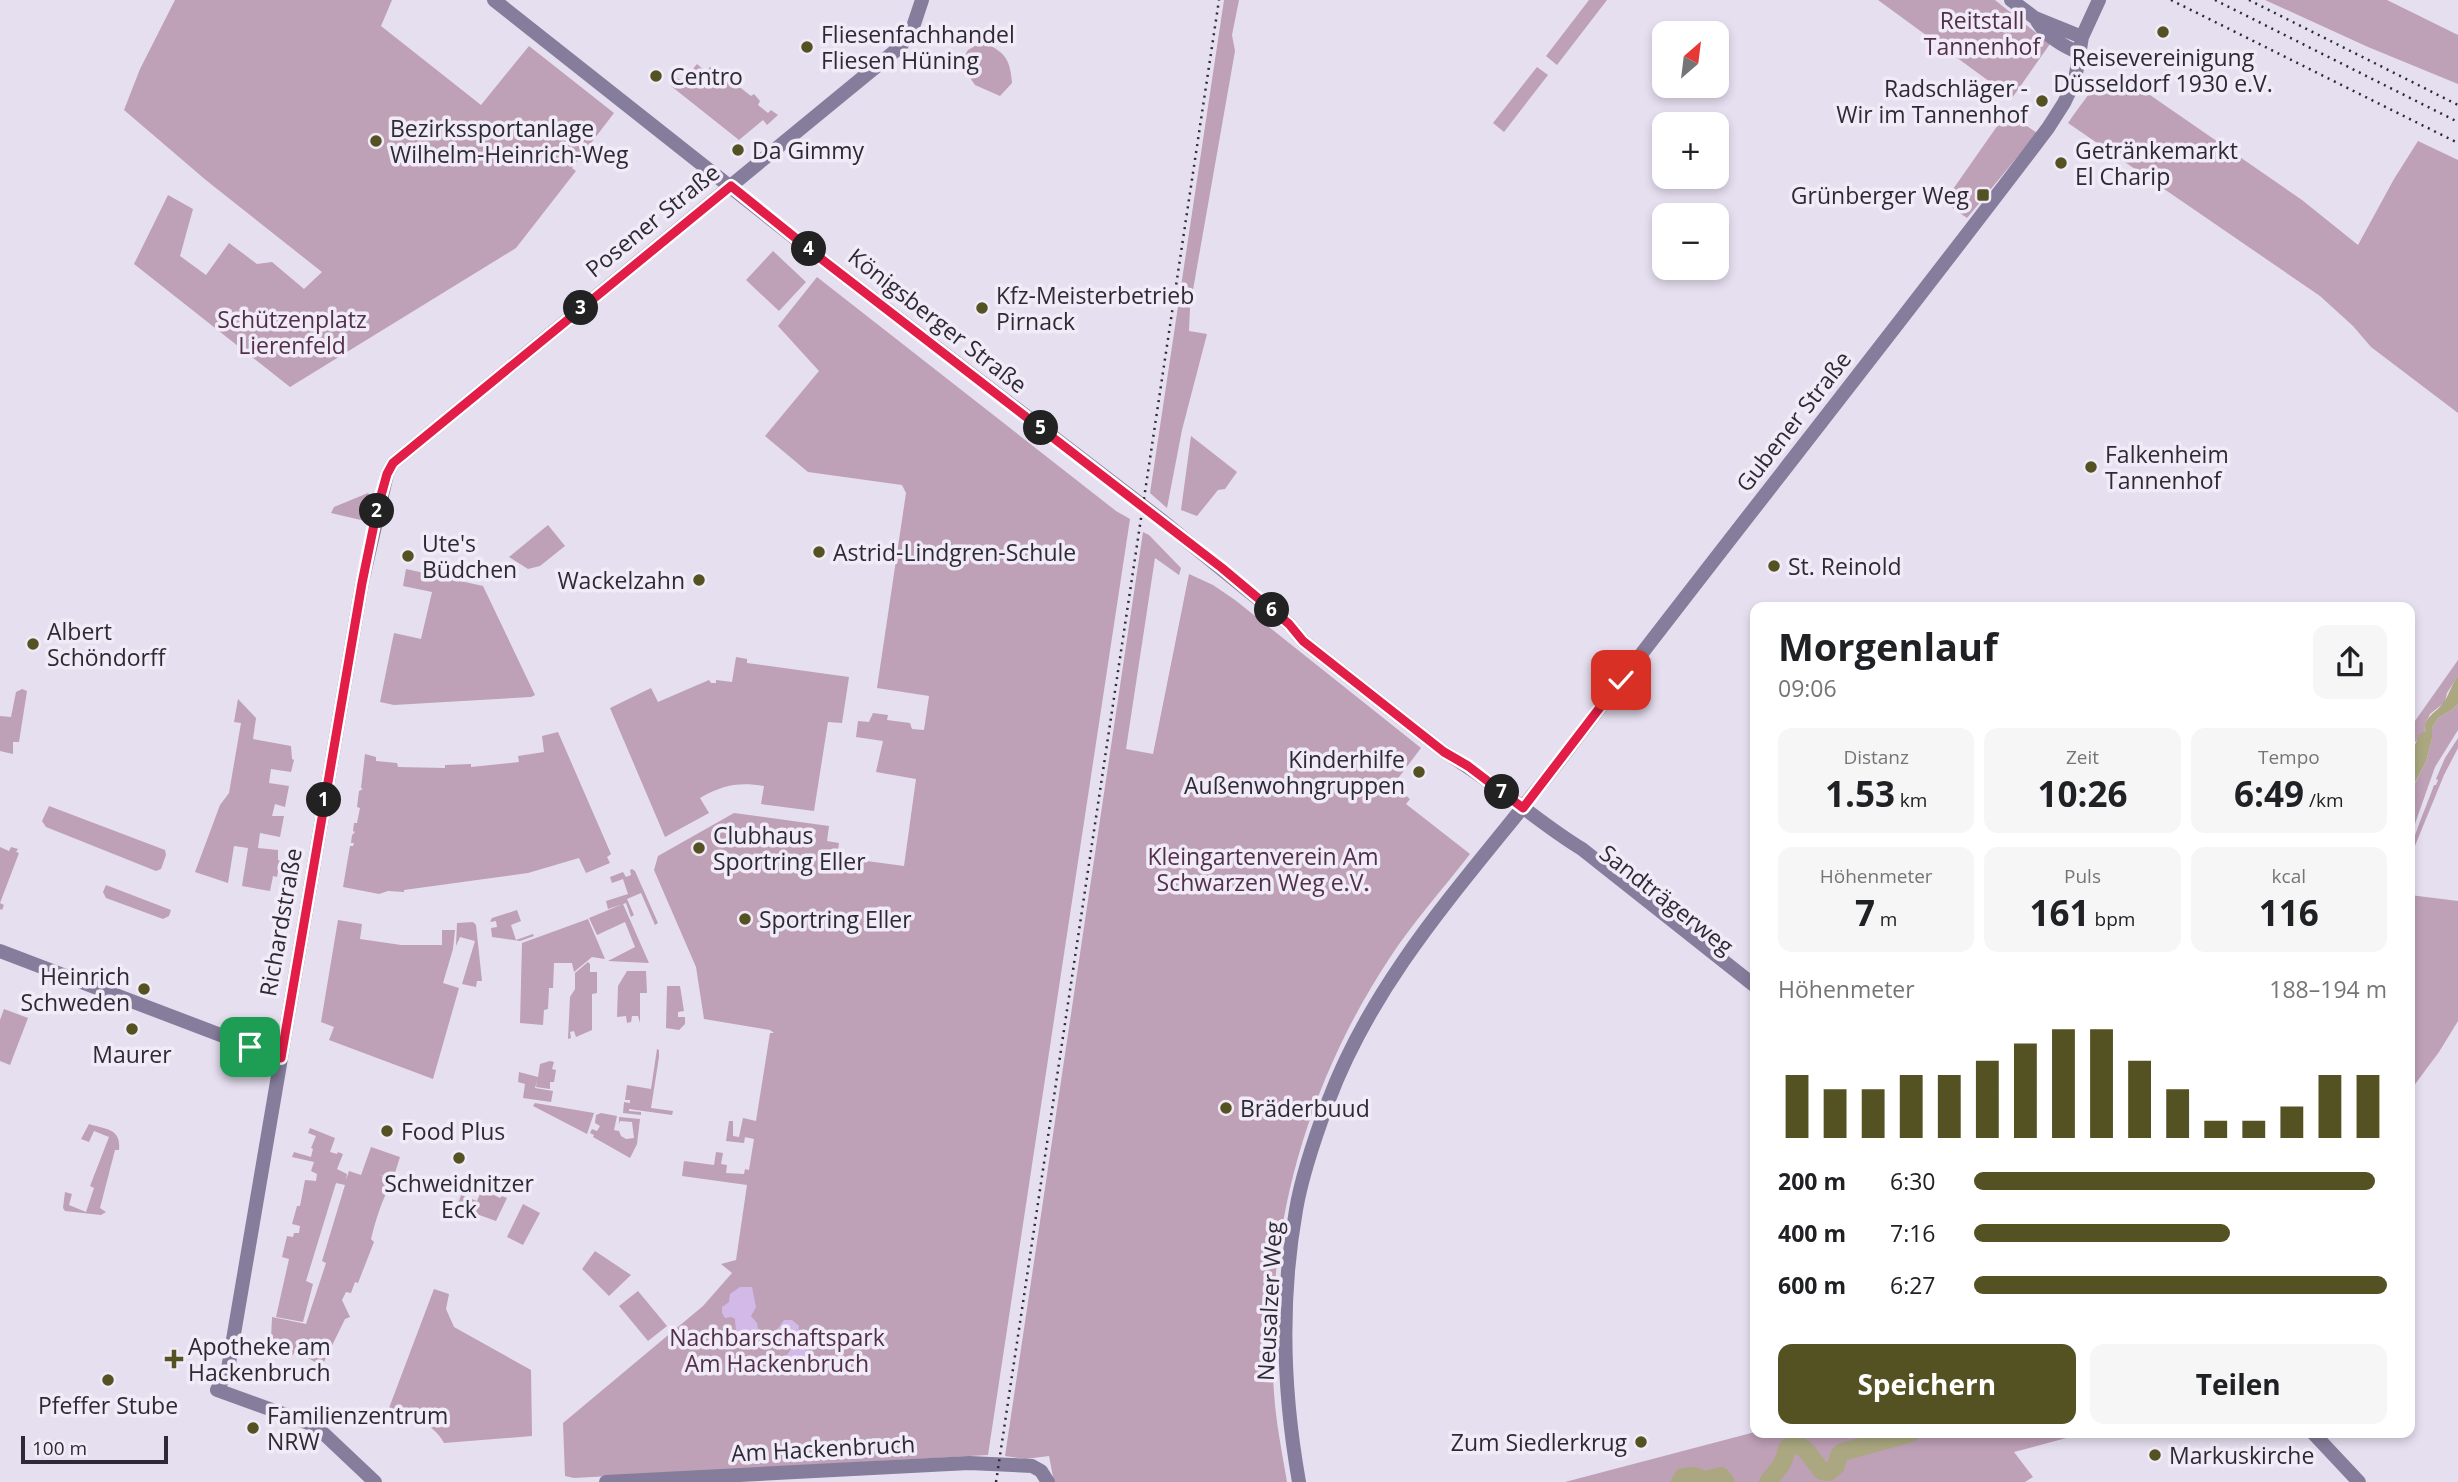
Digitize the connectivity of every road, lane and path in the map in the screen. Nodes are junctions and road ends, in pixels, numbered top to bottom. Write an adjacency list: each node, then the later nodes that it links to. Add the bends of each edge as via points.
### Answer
1 (494, 0): 8 (street, Königsberger Straße)
2 (922, 0): 8 (street, Posener Straße, via 912,30 900,47)
3 (2011, 0): 5 (street)
4 (2099, 0): 6 (street, Gubener Straße)
5 (2035, 18): 6 (street); 7 (street, via 2041,29)
6 (2082, 37): 7 (street, Gubener Straße)
7 (2080, 53): 11 (street, Gubener Straße, via 2071,91 2048,128)
8 (731, 186): 9 (street, Posener Straße); 10 (street, Königsberger Straße)
9 (393, 463): 16 (street, Richardstraße, via 377,510 362,583)
10 (1157, 517): 11 (street, Sandträgerweg, via 1289,624 1307,632 1417,719)
11 (1523, 808): 12 (street, Sandträgerweg); 21 (street, Neusalzer Weg, via 1389,980 1351,1050 1312,1147 1295,1213 1285,1331 1287,1399)
12 (1555, 833): 14 (street, Sandträgerweg, via 1582,849); 15 (street, Sandträgerweg, via 1577,858)
13 (0, 951): 16 (street)
14 (1750, 982)
15 (1750, 994)
16 (281, 1058): 19 (street, Richardstraße, via 228,1369 216,1390 311,1424)
17 (2318, 1438): 22 (street)
18 (1045, 1476): 20 (street, Am Hackenbruch, via 1032,1466 969,1463)
19 (375, 1482)
20 (606, 1482)
21 (1299, 1482)
22 (2359, 1482)

